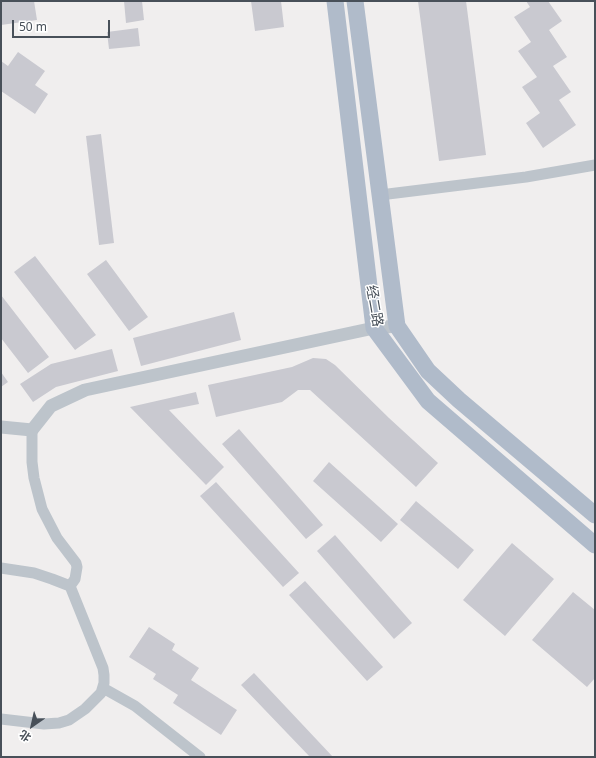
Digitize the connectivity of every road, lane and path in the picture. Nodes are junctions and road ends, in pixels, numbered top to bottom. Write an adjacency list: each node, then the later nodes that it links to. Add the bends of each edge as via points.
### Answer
1 (335, 1): 6 (main road, 经二路)
2 (355, 1): 4 (main road, 经二路)
3 (595, 165): 4 (street, via 526,177)
4 (380, 195): 5 (main road, 经二路)
5 (397, 326): 6 (street); 9 (main road, 经二路, via 428,371)
6 (374, 328): 8 (street, via 85,390 51,406); 10 (main road, 经二路, via 428,401)
7 (1, 427): 8 (street)
8 (32, 430): 12 (street, via 32,462 41,504 49,524 77,567 75,579)
9 (595, 515)
10 (595, 545)
11 (1, 568): 12 (street, via 34,573)
12 (70, 586): 13 (street, via 103,668)
13 (103, 688): 14 (street, via 78,715 69,720 44,724); 15 (street, via 135,706)
14 (1, 719)
15 (200, 757)

